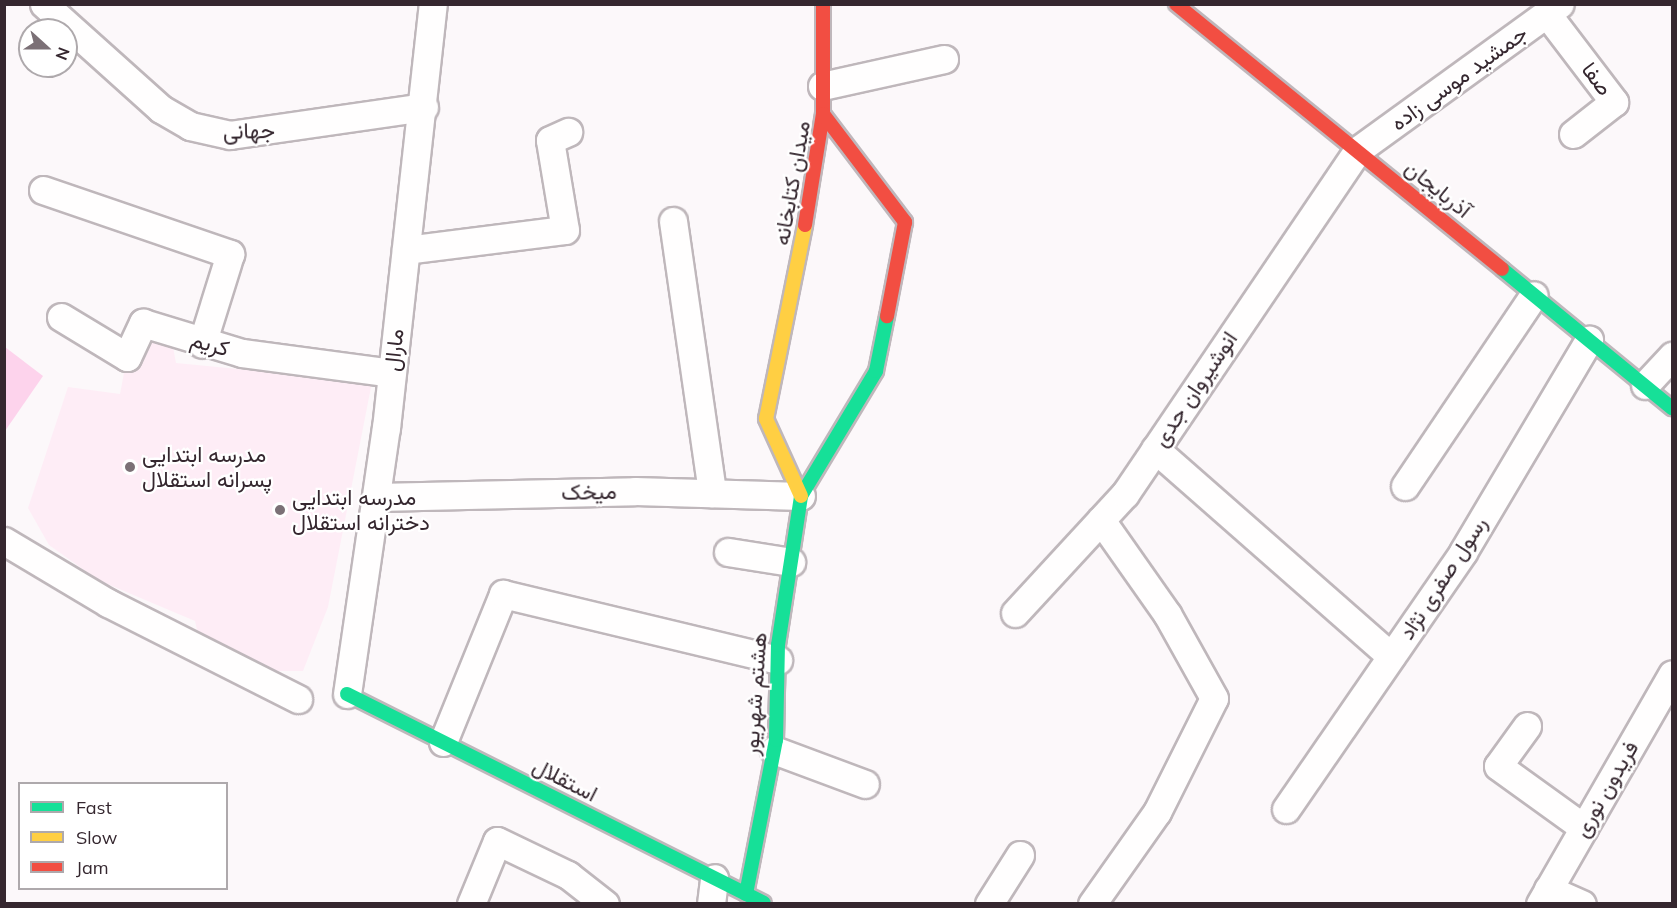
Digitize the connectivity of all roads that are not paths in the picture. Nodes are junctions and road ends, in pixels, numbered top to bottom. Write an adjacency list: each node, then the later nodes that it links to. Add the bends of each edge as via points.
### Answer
1 (44, 4): 8 (street, جهانی, via 161,109 190,126 230,135)
2 (433, 4): 8 (street, مارال)
3 (823, 4): 7 (street)
4 (1176, 4): 12 (street, آذربایجان)
5 (1553, 9): 11 (street, صفا, via 1614,102); 12 (street, جمشید موسی زاده)
6 (944, 58): 7 (street)
7 (822, 86): 9 (street)
8 (424, 107): 15 (street, مارال)
9 (823, 114): 27 (street, میدان کتابخانه, via 789,323 766,419); 27 (street, میدان کتابخانه, via 905,222 876,371)
10 (568, 132): 15 (street, via 550,140 565,230)
11 (1573, 134)
12 (1359, 150): 16 (street, آذربایجان); 24 (street, انوشیروان جدی)
13 (43, 190): 19 (street, via 230,254)
14 (673, 221): 26 (street)
15 (406, 250): 21 (street, مارال)
16 (1534, 295): 18 (street, آذربایجان); 25 (street)
17 (61, 317): 19 (street, کریم, via 127,357 143,323)
18 (1589, 340): 22 (street, آذربایجان); 34 (street, رسول صفری نژاد, via 1463,552)
19 (202, 344): 21 (street, کریم)
20 (1672, 356): 22 (street)
21 (392, 373): 28 (street, مارال)
22 (1645, 385): 23 (street, آذربایجان)
23 (1672, 408)
24 (1155, 449): 29 (street, انوشیروان جدی); 34 (street)
25 (1405, 486)
26 (712, 493): 27 (street, میخک); 28 (street, میخک)
27 (801, 496): 32 (street, هشتم شهریور)
28 (377, 497): 37 (street, مارال)
29 (1101, 520): 33 (street, انوشیروان جدی); 53 (street, via 1167,614 1214,698 1156,812)
30 (4, 541): 38 (street, via 108,603)
31 (728, 552): 32 (street)
32 (791, 562): 35 (street, هشتم شهریور)
33 (1015, 612)
34 (1391, 656): 43 (street, رسول صفری نژاد)
35 (778, 660): 40 (street, via 503,594); 41 (street, هشتم شهریور)
36 (1672, 674): 44 (street, فریدون نوری)
37 (347, 694): 40 (street, استقلال)
38 (298, 699)
39 (1527, 726): 44 (street, via 1498,766)
40 (443, 742): 46 (street, استقلال)
41 (774, 750): 42 (street); 47 (street, هشتم شهریور)
42 (865, 784)
43 (1286, 809)
44 (1584, 828): 48 (street, فریدون نوری)
45 (1020, 855): 52 (street)
46 (712, 891): 47 (street, استقلال)
47 (746, 894): 51 (street, استقلال)
48 (1544, 896): 54 (street)
49 (471, 903): 50 (street, via 497,841 568,875)
50 (605, 903)
51 (765, 903)
52 (989, 903)
53 (1092, 903)
54 (1582, 903)

